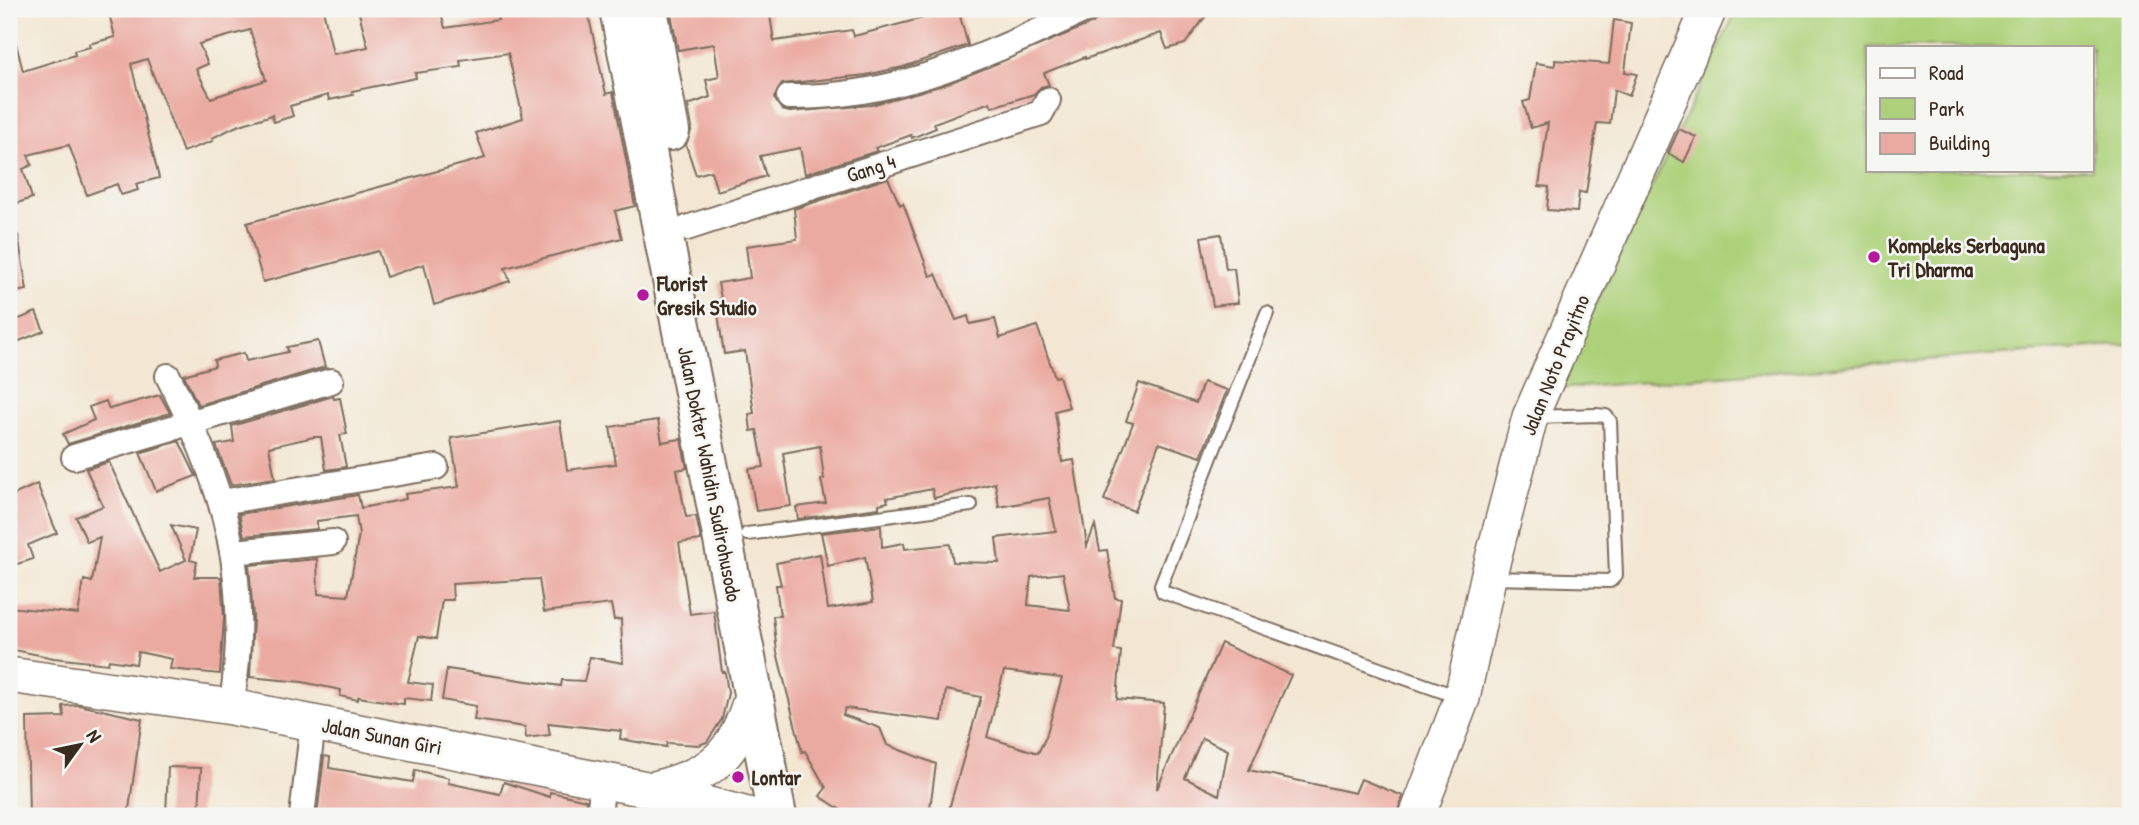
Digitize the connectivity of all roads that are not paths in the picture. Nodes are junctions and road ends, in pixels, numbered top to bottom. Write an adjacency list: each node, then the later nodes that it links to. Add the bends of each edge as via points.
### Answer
1 (619, 9): 22 (highway, Jalan Dokter Wahidin Sudirohusodo)
2 (648, 9): 7 (highway, Jalan Dokter Wahidin Sudirohusodo)
3 (1087, 9): 5 (street, via 939,73 859,94)
4 (1709, 9): 11 (main road, Jalan Noto Prayitno)
5 (789, 96)
6 (1048, 100): 7 (street, Gang 4, via 1041,113)
7 (687, 228): 17 (highway, Jalan Dokter Wahidin Sudirohusodo)
8 (1267, 313): 23 (lane, via 1161,584 1163,592)
9 (168, 376): 12 (street)
10 (331, 381): 12 (street)
11 (1530, 418): 20 (main road, Jalan Noto Prayitno); 20 (lane, via 1596,415 1610,421 1616,575 1609,581)
12 (191, 421): 13 (street); 15 (street)
13 (74, 457)
14 (436, 467): 15 (street)
15 (221, 502): 19 (street)
16 (971, 505): 17 (lane)
17 (747, 534): 32 (highway, Jalan Dokter Wahidin Sudirohusodo)
18 (333, 542): 19 (street)
19 (234, 552): 24 (street, via 238,668)
20 (1488, 578): 23 (main road, Jalan Noto Prayitno)
21 (9, 675): 24 (main road, Jalan Sunan Giri)
22 (752, 697): 27 (main road, via 742,731 727,753 704,771); 31 (highway, Jalan Dokter Wahidin Sudirohusodo)
23 (1462, 698): 33 (main road, Jalan Noto Prayitno)
24 (231, 707): 25 (main road, Jalan Sunan Giri)
25 (313, 723): 26 (main road, Jalan Sunan Giri); 28 (street)
26 (603, 780): 27 (main road, Jalan Sunan Giri); 29 (street)
27 (651, 790): 30 (main road, Jalan Sunan Giri)
28 (302, 816)
29 (599, 816)
30 (751, 816)
31 (777, 816)
32 (803, 816)
33 (1417, 816)

